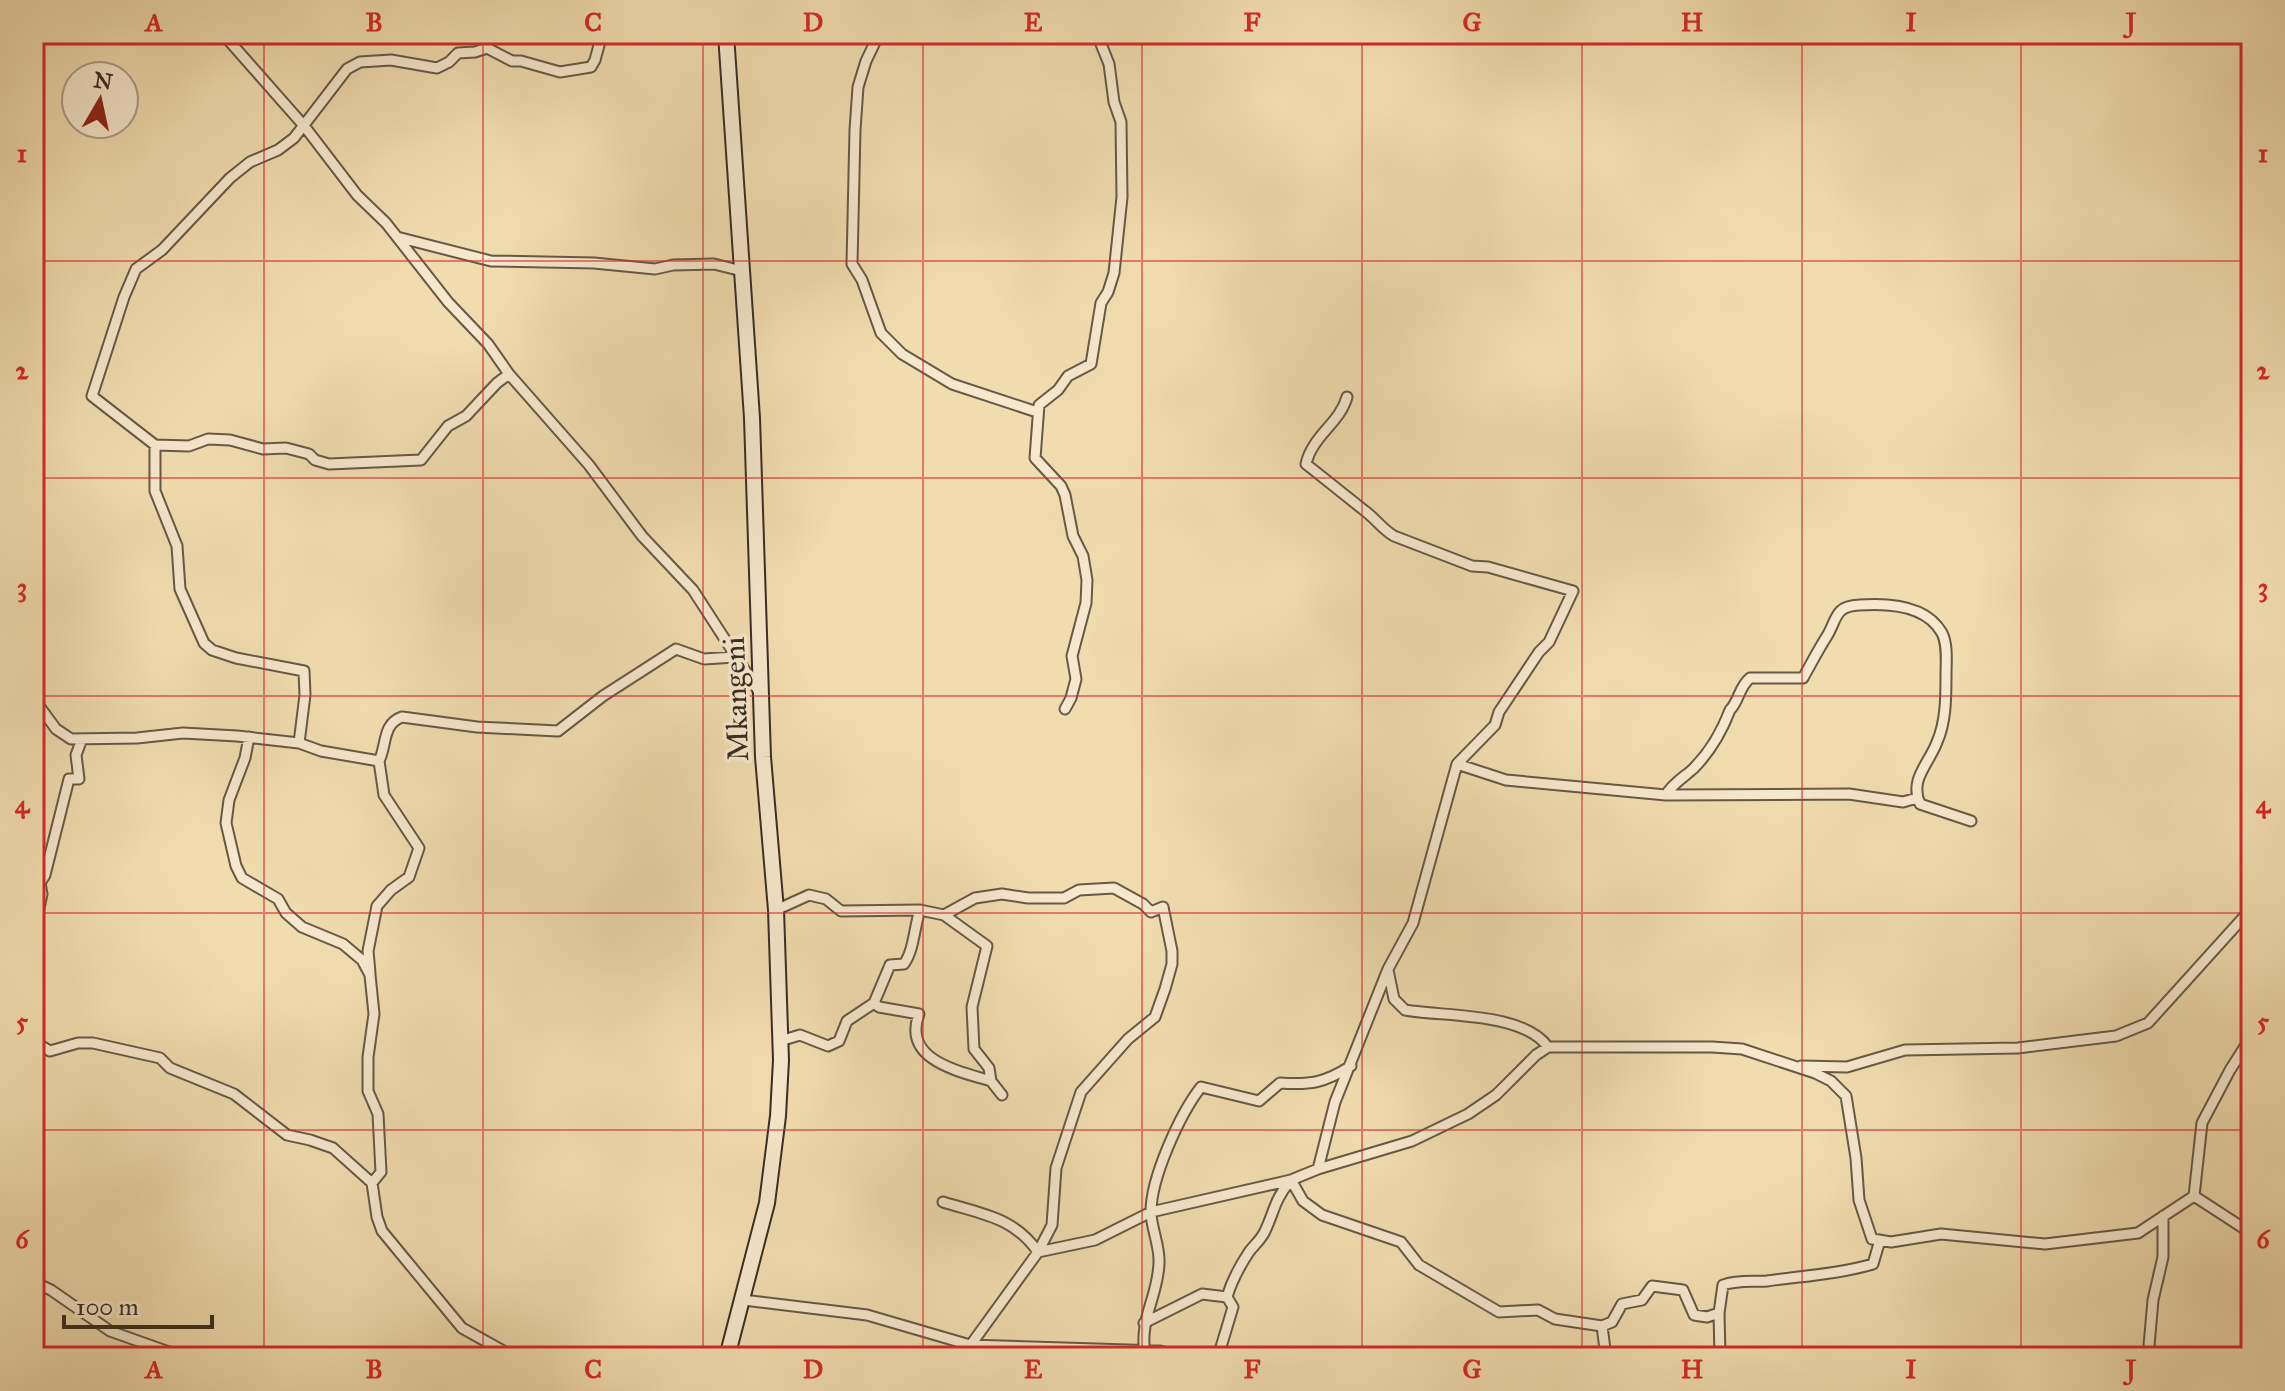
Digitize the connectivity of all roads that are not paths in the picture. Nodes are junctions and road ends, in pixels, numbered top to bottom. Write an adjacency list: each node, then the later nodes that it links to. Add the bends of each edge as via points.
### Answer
1 (223, 34): 6 (street)
2 (602, 34): 6 (street, via 591,67 560,72 512,61 487,48 458,53 437,68 391,60 360,62 341,75)
3 (726, 34): 8 (street, Mkangeni)
4 (879, 34): 11 (street, via 858,87 852,264 881,333 902,354 952,384)
5 (1097, 34): 11 (street, via 1121,122 1122,197 1114,273 1101,303 1091,364 1068,376)
6 (305, 127): 7 (street); 12 (street, via 230,178 162,250 136,269 92,396)
7 (397, 237): 8 (street, via 491,261 655,269 714,264); 9 (street)
8 (742, 271): 14 (street, Mkangeni)
9 (509, 374): 12 (street, via 466,416 448,426 421,460 329,464 286,448 263,449 230,440); 13 (street, via 693,590)
10 (1347, 397): 21 (street, via 1343,412 1309,451 1306,464 1330,485 1394,536 1472,566 1573,591 1549,642 1495,725)
11 (1037, 412): 16 (street, via 1035,458 1065,495 1087,580 1072,656 1076,679)
12 (155, 445): 19 (street, via 155,491 177,546 180,589 204,643 236,658 304,671)
13 (735, 657): 14 (street); 20 (street, via 704,659 676,649 595,701 563,729 551,732 402,717 387,729)
14 (761, 695): 26 (street, Mkangeni)
15 (34, 699): 18 (street, via 56,729)
16 (1065, 709)
17 (249, 737): 18 (street, via 183,733); 19 (street); 31 (street, via 226,823 242,878 278,899 302,927 343,944)
18 (82, 739): 29 (street, via 76,755 79,779 69,779 40,883)
19 (299, 743): 20 (street)
20 (379, 761): 31 (street, via 384,795 419,848 409,877 377,906 368,951)
21 (1457, 764): 22 (street, via 1506,780); 30 (street, via 1413,923)
22 (1666, 795): 23 (street, via 1849,794 1903,802); 23 (street, via 1707,752 1744,683 1750,678 1803,678 1834,617 1848,605 1880,602 1916,610 1941,632 1944,642 1944,718 1915,785)
23 (1917, 798): 24 (street, via 1935,811)
24 (1971, 821)
25 (2251, 909): 38 (street, via 2148,1023 2116,1036 2018,1048 1905,1050 1847,1067)
26 (776, 910): 27 (street, via 809,895 826,899 841,911); 34 (street, Mkangeni)
27 (920, 910): 28 (street); 32 (street, via 910,955 904,964 890,965)
28 (944, 915): 39 (street, via 987,946 972,1007 974,1049 989,1068); 50 (street, via 975,898 1064,898 1079,890 1114,888 1151,912 1163,907 1167,920 1172,964 1155,1017 1081,1092 1056,1168 1052,1225)
29 (34, 933)
30 (1388, 969): 36 (street, via 1394,999 1405,1010 1500,1022 1523,1028); 37 (street)
31 (370, 975): 43 (street, via 374,1014 368,1091 378,1114 381,1172)
32 (874, 1003): 34 (street, via 847,1021 839,1041 828,1046 800,1035); 39 (street, via 919,1014 915,1040 940,1066)
33 (2251, 1037): 44 (street, via 2202,1123)
34 (780, 1041): 53 (street, Mkangeni, via 778,1116 767,1203)
35 (34, 1042): 43 (street, via 50,1051 93,1043 160,1058 170,1068 234,1094 287,1135 333,1148)
36 (1548, 1047): 38 (street, via 1742,1049); 41 (street, via 1468,1114 1412,1141)
37 (1351, 1066): 41 (street, via 1335,1102); 46 (street, via 1329,1080 1280,1083 1259,1101 1201,1087 1184,1109 1162,1162)
38 (1790, 1066): 49 (street, via 1823,1077 1846,1096 1859,1200 1872,1239)
39 (991, 1081): 40 (street)
40 (1002, 1095)
41 (1318, 1169): 42 (street)
42 (1291, 1180): 46 (street); 52 (street, via 1278,1195 1258,1242 1237,1268); 56 (street, via 1303,1201 1322,1215 1401,1242 1419,1265 1499,1312 1538,1310 1555,1319)
43 (372, 1183): 60 (street, via 382,1231 462,1328)
44 (2194, 1196): 47 (street); 48 (street)
45 (943, 1202): 50 (street, via 1004,1221 1026,1235)
46 (1151, 1212): 50 (street, via 1095,1240); 55 (street, via 1159,1263)
47 (2163, 1216): 49 (street, via 2138,1233 2045,1244 1941,1234); 68 (street, via 2163,1257)
48 (2251, 1233)
49 (1880, 1240): 54 (street, via 1873,1264 1850,1271 1723,1285)
50 (1038, 1252): 57 (street)
51 (34, 1282): 59 (street, via 110,1331)
52 (1227, 1297): 55 (street, via 1202,1294); 65 (street, via 1233,1307)
53 (743, 1300): 57 (street, via 867,1315); 61 (street, Mkangeni)
54 (1719, 1313): 56 (street, via 1694,1315 1683,1290 1652,1286 1642,1300 1622,1304 1612,1322); 67 (street)
55 (1144, 1323): 58 (street)
56 (1602, 1326): 66 (street)
57 (970, 1345): 58 (street); 62 (street); 63 (street)
58 (1145, 1354): 64 (street, via 1160,1351)
59 (183, 1357)
60 (514, 1357)
61 (727, 1357)
62 (962, 1357)
63 (976, 1357)
64 (1188, 1357)
65 (1218, 1357)
66 (1606, 1357)
67 (1720, 1357)
68 (2148, 1357)

